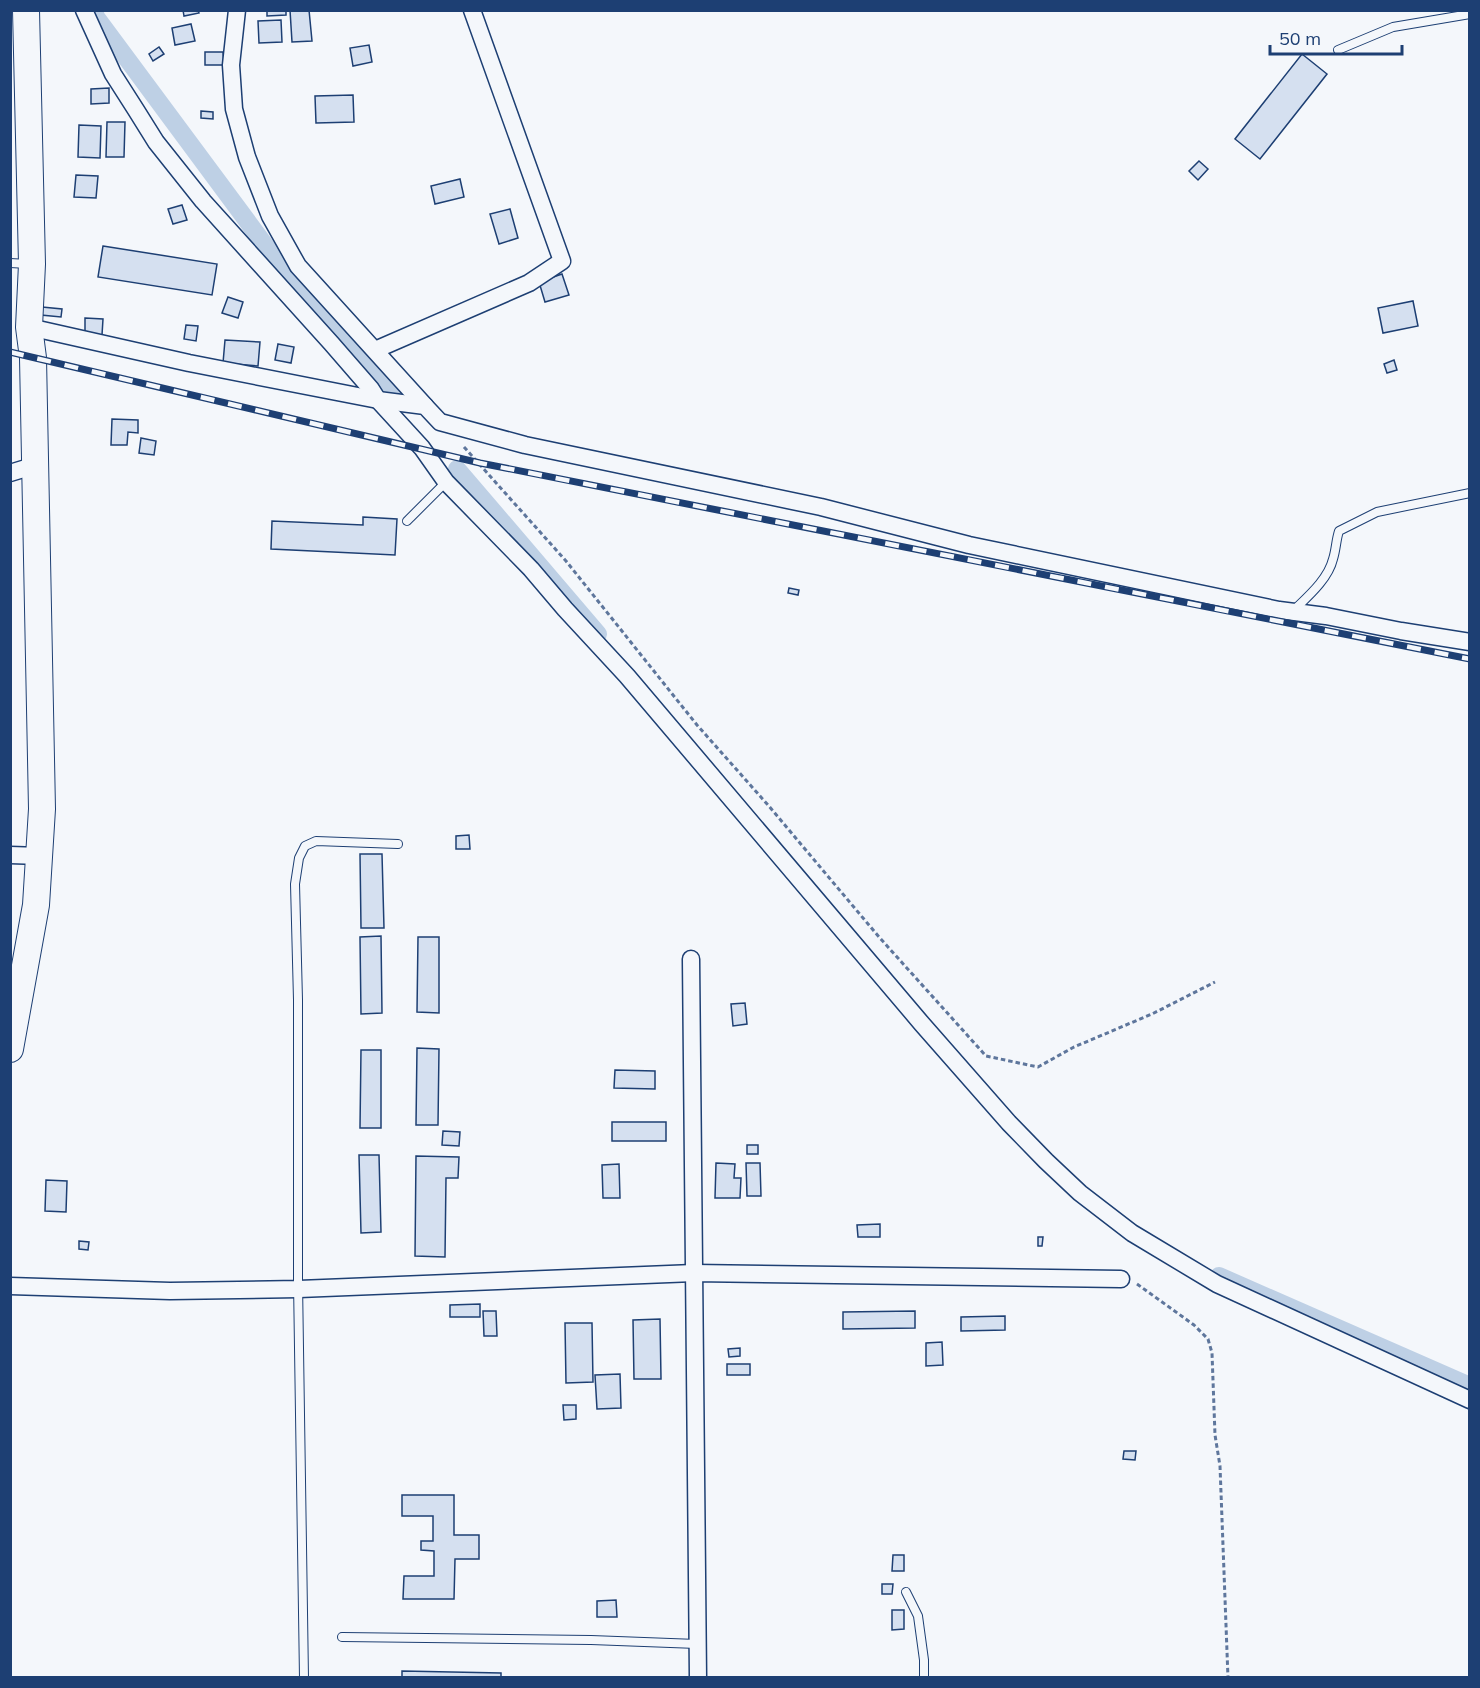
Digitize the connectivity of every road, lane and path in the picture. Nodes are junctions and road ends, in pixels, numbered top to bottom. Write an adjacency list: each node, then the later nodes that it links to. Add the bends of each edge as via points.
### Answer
1 (26, 10): 7 (main road)
2 (84, 10): 10 (street, via 113,74 156,142 202,201 332,343)
3 (237, 10): 9 (street, via 231,65 234,109 270,216 298,266)
4 (472, 10): 9 (street, via 562,261 529,283)
5 (1470, 14): 6 (lane, via 1393,27)
6 (1338, 50)
7 (21, 264): 8 (main road)
8 (29, 327): 10 (street); 13 (main road)
9 (375, 351): 11 (street)
10 (378, 400): 11 (street); 15 (street, via 422,448)
11 (424, 406): 12 (street)
12 (440, 422): 18 (street, via 525,446 821,507 969,545); 24 (path, via 566,561 697,725 986,1056 1038,1067)
13 (36, 465): 14 (street); 22 (main road)
14 (10, 473)
15 (446, 482): 17 (lane); 30 (street, via 627,676 1009,1123 1080,1193 1132,1233 1217,1284)
16 (1470, 493): 18 (lane, via 1377,512 1339,531 1329,570)
17 (407, 521)
18 (1292, 613): 19 (street)
19 (1470, 642)
20 (398, 844): 29 (lane, via 316,841 305,846 299,858)
21 (10, 855): 22 (street)
22 (40, 856): 25 (main road, via 36,905)
23 (691, 960): 26 (street)
24 (1215, 982)
25 (10, 1049)
26 (694, 1273): 27 (street); 29 (street); 33 (street)
27 (1121, 1279): 37 (path, via 1146,1289 1194,1325 1208,1339 1212,1353)
28 (10, 1286): 29 (street, via 170,1291)
29 (299, 1289): 34 (lane)
30 (1470, 1400)
31 (906, 1592): 36 (lane, via 918,1616)
32 (342, 1637): 33 (lane)
33 (697, 1644): 35 (street)
34 (304, 1677)
35 (698, 1677)
36 (924, 1677)
37 (1228, 1677)

